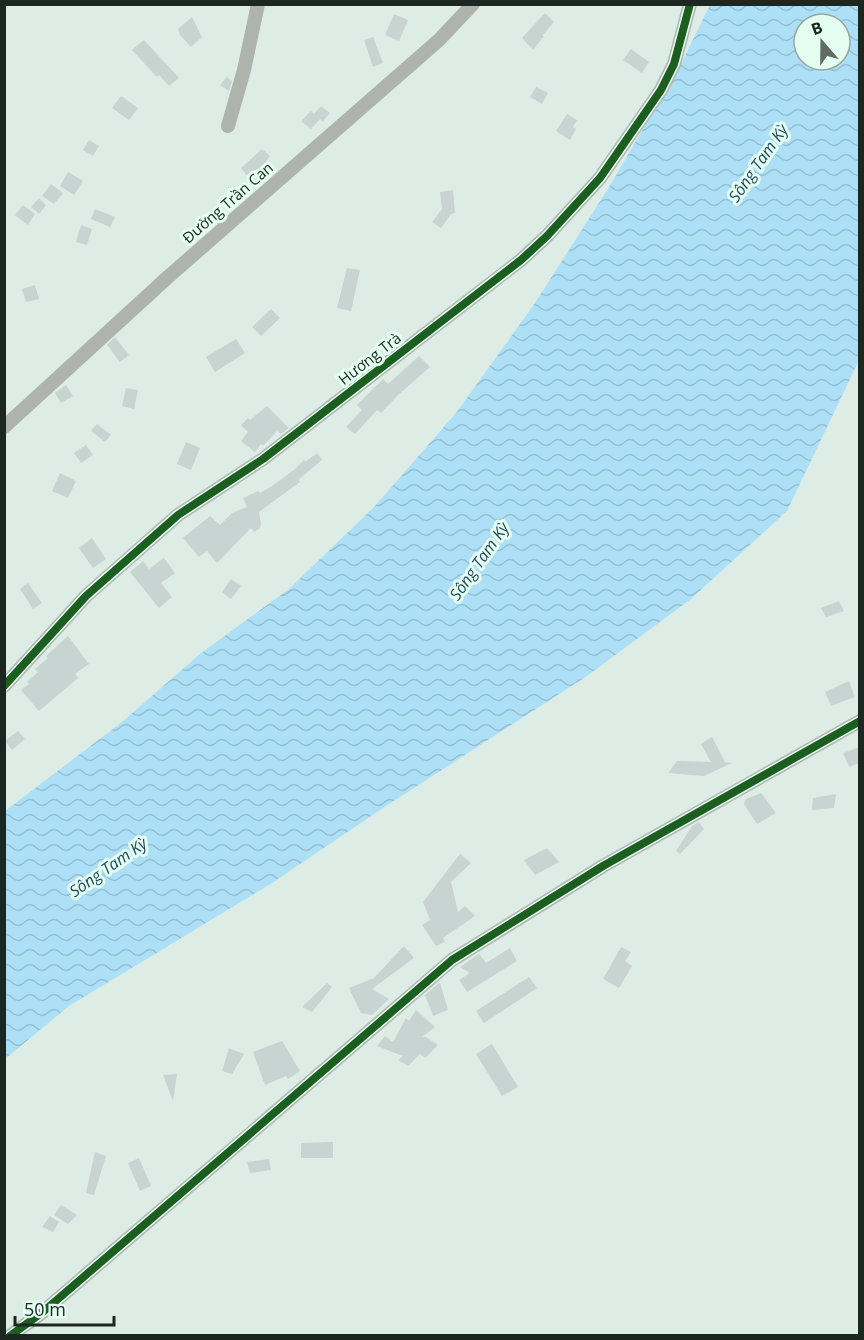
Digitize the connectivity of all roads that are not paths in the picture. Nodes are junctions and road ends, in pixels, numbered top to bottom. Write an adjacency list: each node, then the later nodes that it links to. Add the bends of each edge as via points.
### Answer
1 (258, 4): 4 (street)
2 (473, 4): 5 (street, Đường Trần Can, via 439,40 168,277)
3 (690, 4): 6 (street, Hương Trà, via 674,64 661,90 600,178 547,236 263,459 178,515 86,596)
4 (228, 126)
5 (4, 427)
6 (4, 686)
7 (860, 721): 8 (street, via 603,866 452,960 44,1311)
8 (10, 1335)

